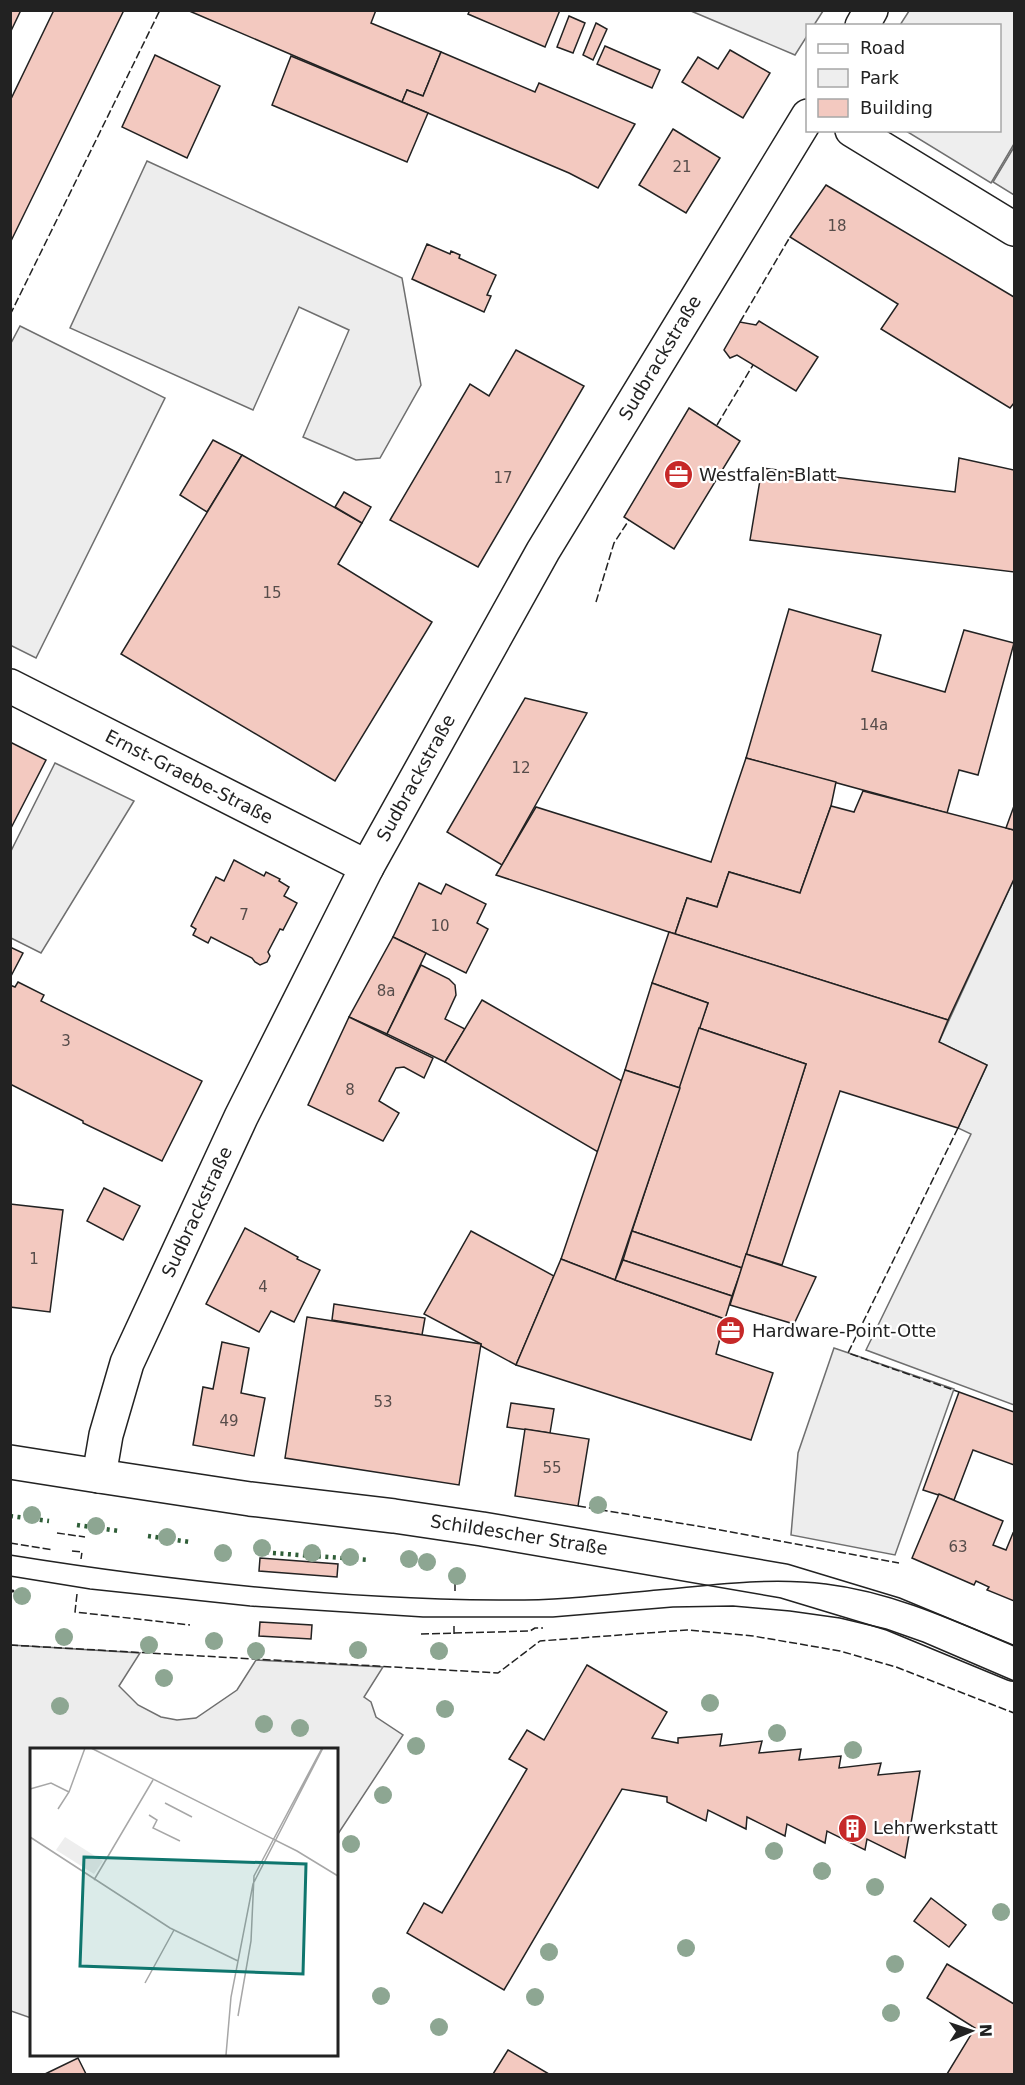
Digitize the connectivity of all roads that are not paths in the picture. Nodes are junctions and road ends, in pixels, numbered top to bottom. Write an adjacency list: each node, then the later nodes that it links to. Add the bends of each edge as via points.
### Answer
1 (871, 10): 2 (street)
2 (863, 24)
3 (806, 118): 7 (street, Sudbrackstraße, via 543,551)
4 (855, 132): 5 (street)
5 (1014, 230)
6 (10, 686): 7 (street, Ernst-Graebe-Straße)
7 (367, 867): 9 (street, Sudbrackstraße, via 241,1117 132,1352 112,1414)
8 (10, 1462): 9 (street, Schildescher Straße)
9 (99, 1476): 10 (street, Schildescher Straße, via 482,1529 784,1581 893,1614)
10 (1014, 1664)

